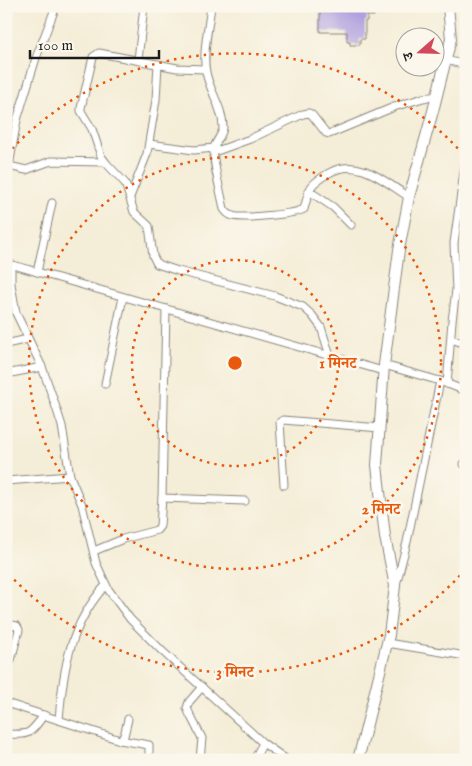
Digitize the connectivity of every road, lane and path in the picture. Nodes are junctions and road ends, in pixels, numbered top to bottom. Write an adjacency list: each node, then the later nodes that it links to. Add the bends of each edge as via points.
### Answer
1 (56, 6): 15 (street, via 17,120)
2 (144, 6): 5 (street)
3 (211, 6): 9 (street)
4 (448, 6): 6 (street, via 451,39)
5 (138, 60): 7 (street); 14 (street, via 98,53 93,57 81,108)
6 (446, 60): 8 (street); 10 (street)
7 (158, 64): 9 (street); 11 (street)
8 (466, 65)
9 (205, 69): 12 (street, via 223,125)
10 (437, 96): 12 (street, via 394,107 329,134 312,115 303,114 250,139); 18 (street)
11 (149, 144): 12 (street); 17 (street)
12 (214, 150): 16 (street, via 224,209 233,216 301,211)
13 (466, 158): 20 (street)
14 (105, 162): 15 (street, via 51,161 26,170); 17 (street, via 124,183)
15 (8, 169)
16 (308, 191): 18 (street, via 313,182 333,170 351,166 369,171); 21 (street, via 333,207)
17 (130, 197): 30 (street, via 134,212 149,226 153,256 158,264 303,307 321,327)
18 (409, 197): 32 (street)
19 (52, 203): 23 (street)
20 (463, 207): 27 (street, via 454,244 456,290)
21 (350, 225)
22 (9, 264): 23 (street); 26 (street, via 16,313)
23 (37, 272): 24 (street)
24 (123, 297): 25 (street); 35 (street)
25 (166, 309): 30 (street); 41 (street)
26 (28, 339): 28 (street); 31 (street)
27 (450, 339): 29 (street); 34 (street)
28 (6, 344)
29 (466, 344)
30 (330, 356): 32 (street)
31 (42, 367): 33 (street); 38 (street, via 62,426)
32 (384, 368): 34 (street); 37 (street)
33 (6, 374)
34 (443, 382): 36 (street); 45 (street)
35 (105, 384)
36 (466, 391)
37 (380, 428): 40 (street, via 283,420 280,422); 45 (street, via 377,465)
38 (70, 476): 39 (street); 43 (street, via 82,505)
39 (6, 482)
40 (284, 485)
41 (162, 498): 42 (street); 43 (street, via 157,530)
42 (245, 501)
43 (94, 551): 44 (street)
44 (106, 585): 50 (street, via 130,620); 54 (street, via 94,598 77,630 65,664)
45 (395, 590): 47 (street)
46 (6, 624): 49 (street, via 17,626 19,630 13,656)
47 (387, 644): 48 (street); 62 (street)
48 (466, 656)
49 (6, 661)
50 (202, 686): 57 (street); 60 (street, via 187,708 202,738)
51 (6, 702): 52 (street)
52 (44, 716): 54 (street); 55 (street, via 31,732)
53 (128, 719): 56 (street)
54 (59, 720): 56 (street)
55 (6, 734)
56 (120, 740): 59 (street, via 149,745)
57 (263, 743): 58 (street); 61 (street)
58 (284, 759)
59 (149, 760)
60 (200, 760)
61 (254, 760)
62 (358, 760)

